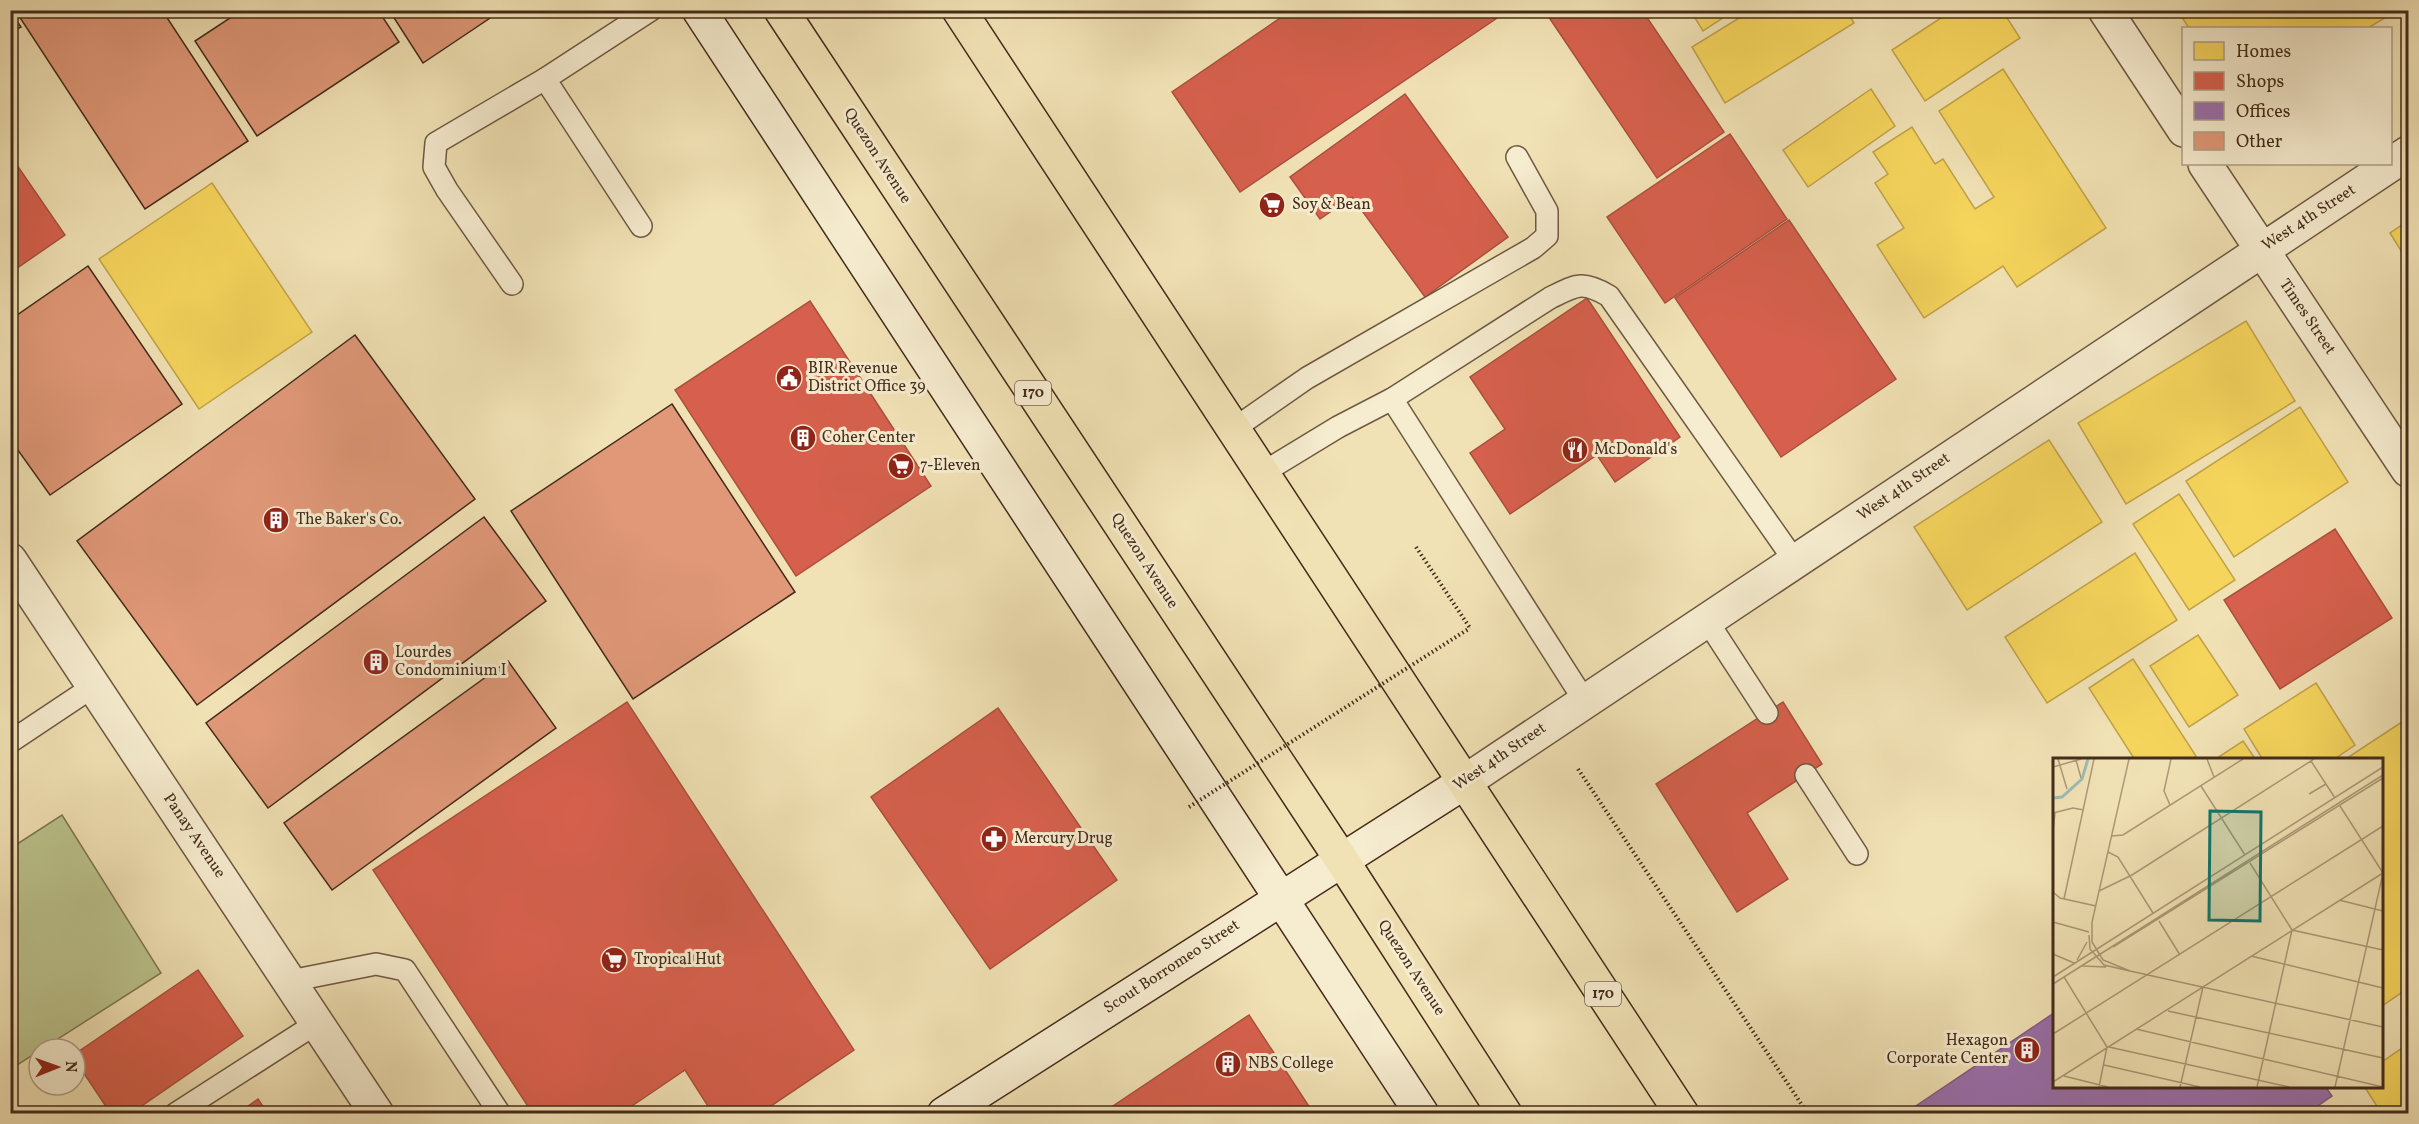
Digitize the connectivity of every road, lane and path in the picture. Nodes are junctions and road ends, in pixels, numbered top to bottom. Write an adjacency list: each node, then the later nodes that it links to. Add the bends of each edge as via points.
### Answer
1 (651, 10): 6 (lane)
2 (699, 10): 35 (street)
3 (781, 10): 34 (main road, Quezon Avenue / 170)
4 (2105, 10): 7 (street)
5 (961, 11): 17 (main road, 170)
6 (545, 79): 13 (lane); 15 (lane, via 436,143 434,167)
7 (2182, 127)
8 (2408, 153): 10 (street, West 4th Street)
9 (1517, 157): 17 (lane, via 1547,211 1547,236 1516,259 1307,378)
10 (2392, 163)
11 (2206, 165): 14 (street, Times Street)
12 (2390, 165): 14 (street, West 4th Street)
13 (641, 226)
14 (2261, 249): 18 (street, Times Street); 22 (street, West 4th Street)
15 (512, 284)
16 (1392, 399): 19 (lane); 22 (lane, via 1550,298 1578,285 1594,287 1609,296); 25 (lane)
17 (1234, 428): 19 (main road, 170)
18 (2409, 470)
19 (1264, 472): 30 (main road, 170)
20 (1416, 547): 31 (path, bridge, via 1470,628)
21 (10, 560): 24 (street, Panay Avenue)
22 (1794, 560): 23 (street, West 4th Street)
23 (1706, 619): 25 (street, West 4th Street); 26 (lane)
24 (94, 686): 27 (lane); 36 (street, Panay Avenue)
25 (1584, 700): 30 (street, West 4th Street)
26 (1767, 713)
27 (10, 742)
28 (1578, 769): 45 (path)
29 (1806, 775): 33 (lane)
30 (1463, 783): 32 (street, West 4th Street); 44 (main road, 170)
31 (1189, 807)
32 (1401, 823): 34 (street, Scout Borromeo Street)
33 (1857, 854)
34 (1343, 862): 35 (street, Scout Borromeo Street); 43 (main road, Quezon Avenue / 170)
35 (1280, 898): 41 (street, Scout Borromeo Street); 42 (street)
36 (290, 981): 37 (street, Panay Avenue); 40 (lane, via 376,964 405,970)
37 (317, 1023): 38 (lane); 39 (street, Panay Avenue)
38 (176, 1113)
39 (377, 1113)
40 (500, 1113)
41 (944, 1113)
42 (1422, 1113)
43 (1505, 1113)
44 (1682, 1113)
45 (1809, 1113)

